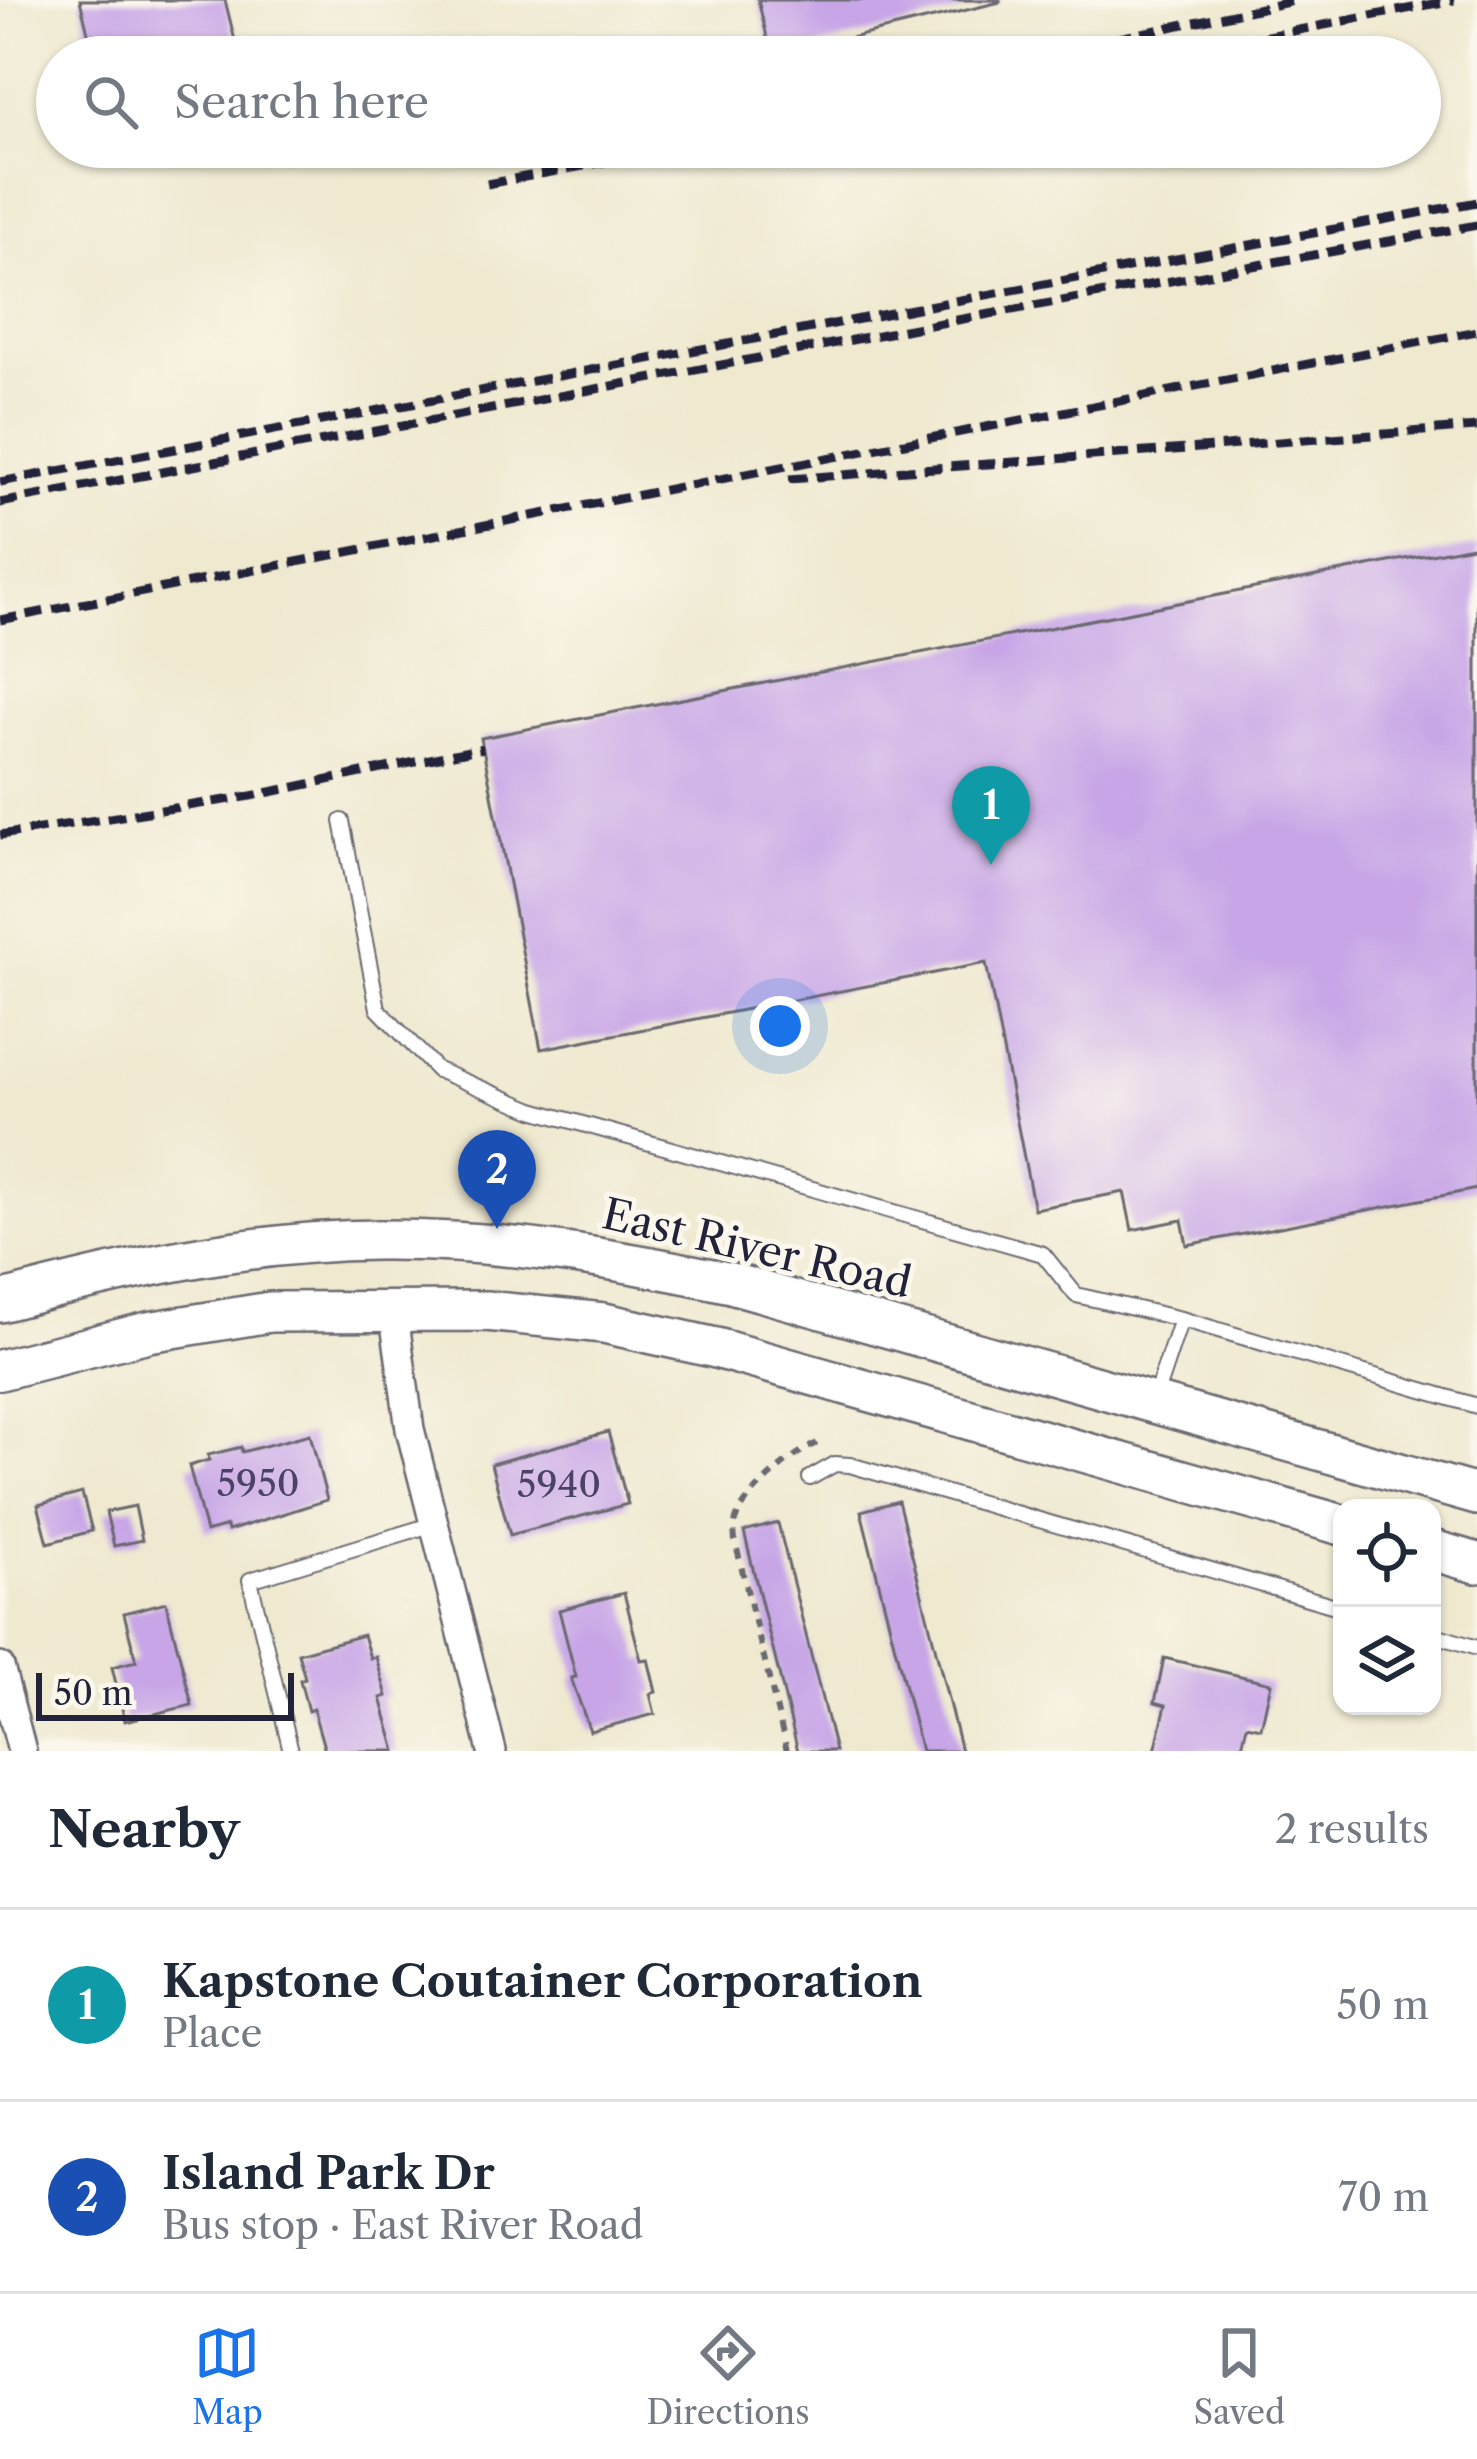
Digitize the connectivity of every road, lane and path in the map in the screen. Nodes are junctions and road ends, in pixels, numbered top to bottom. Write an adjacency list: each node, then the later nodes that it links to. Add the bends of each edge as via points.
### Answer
1 (342, 821): 4 (lane, via 378,1009 436,1070 532,1110 1043,1254 1076,1295)
2 (0, 1302): 6 (main road, East River Road, via 142,1265 272,1247 378,1240 489,1246 611,1257 731,1283)
3 (393, 1309): 5 (main road, via 270,1312 148,1332); 11 (main road, via 627,1328 716,1348); 12 (street)
4 (1181, 1318): 6 (lane); 7 (lane)
5 (0, 1370)
6 (1154, 1402): 10 (main road, East River Road)
7 (1477, 1406)
8 (830, 1440): 22 (path, via 784,1466 734,1526)
9 (810, 1478): 15 (lane, via 850,1465)
10 (1477, 1495)
11 (1333, 1522)
12 (434, 1524): 20 (lane, via 250,1580); 21 (street)
13 (1441, 1553): 14 (main road)
14 (1477, 1563)
15 (1339, 1607)
16 (1441, 1637): 17 (lane)
17 (1477, 1648)
18 (0, 1667): 19 (street)
19 (22, 1751)
20 (291, 1751)
21 (492, 1751)
22 (788, 1751)

